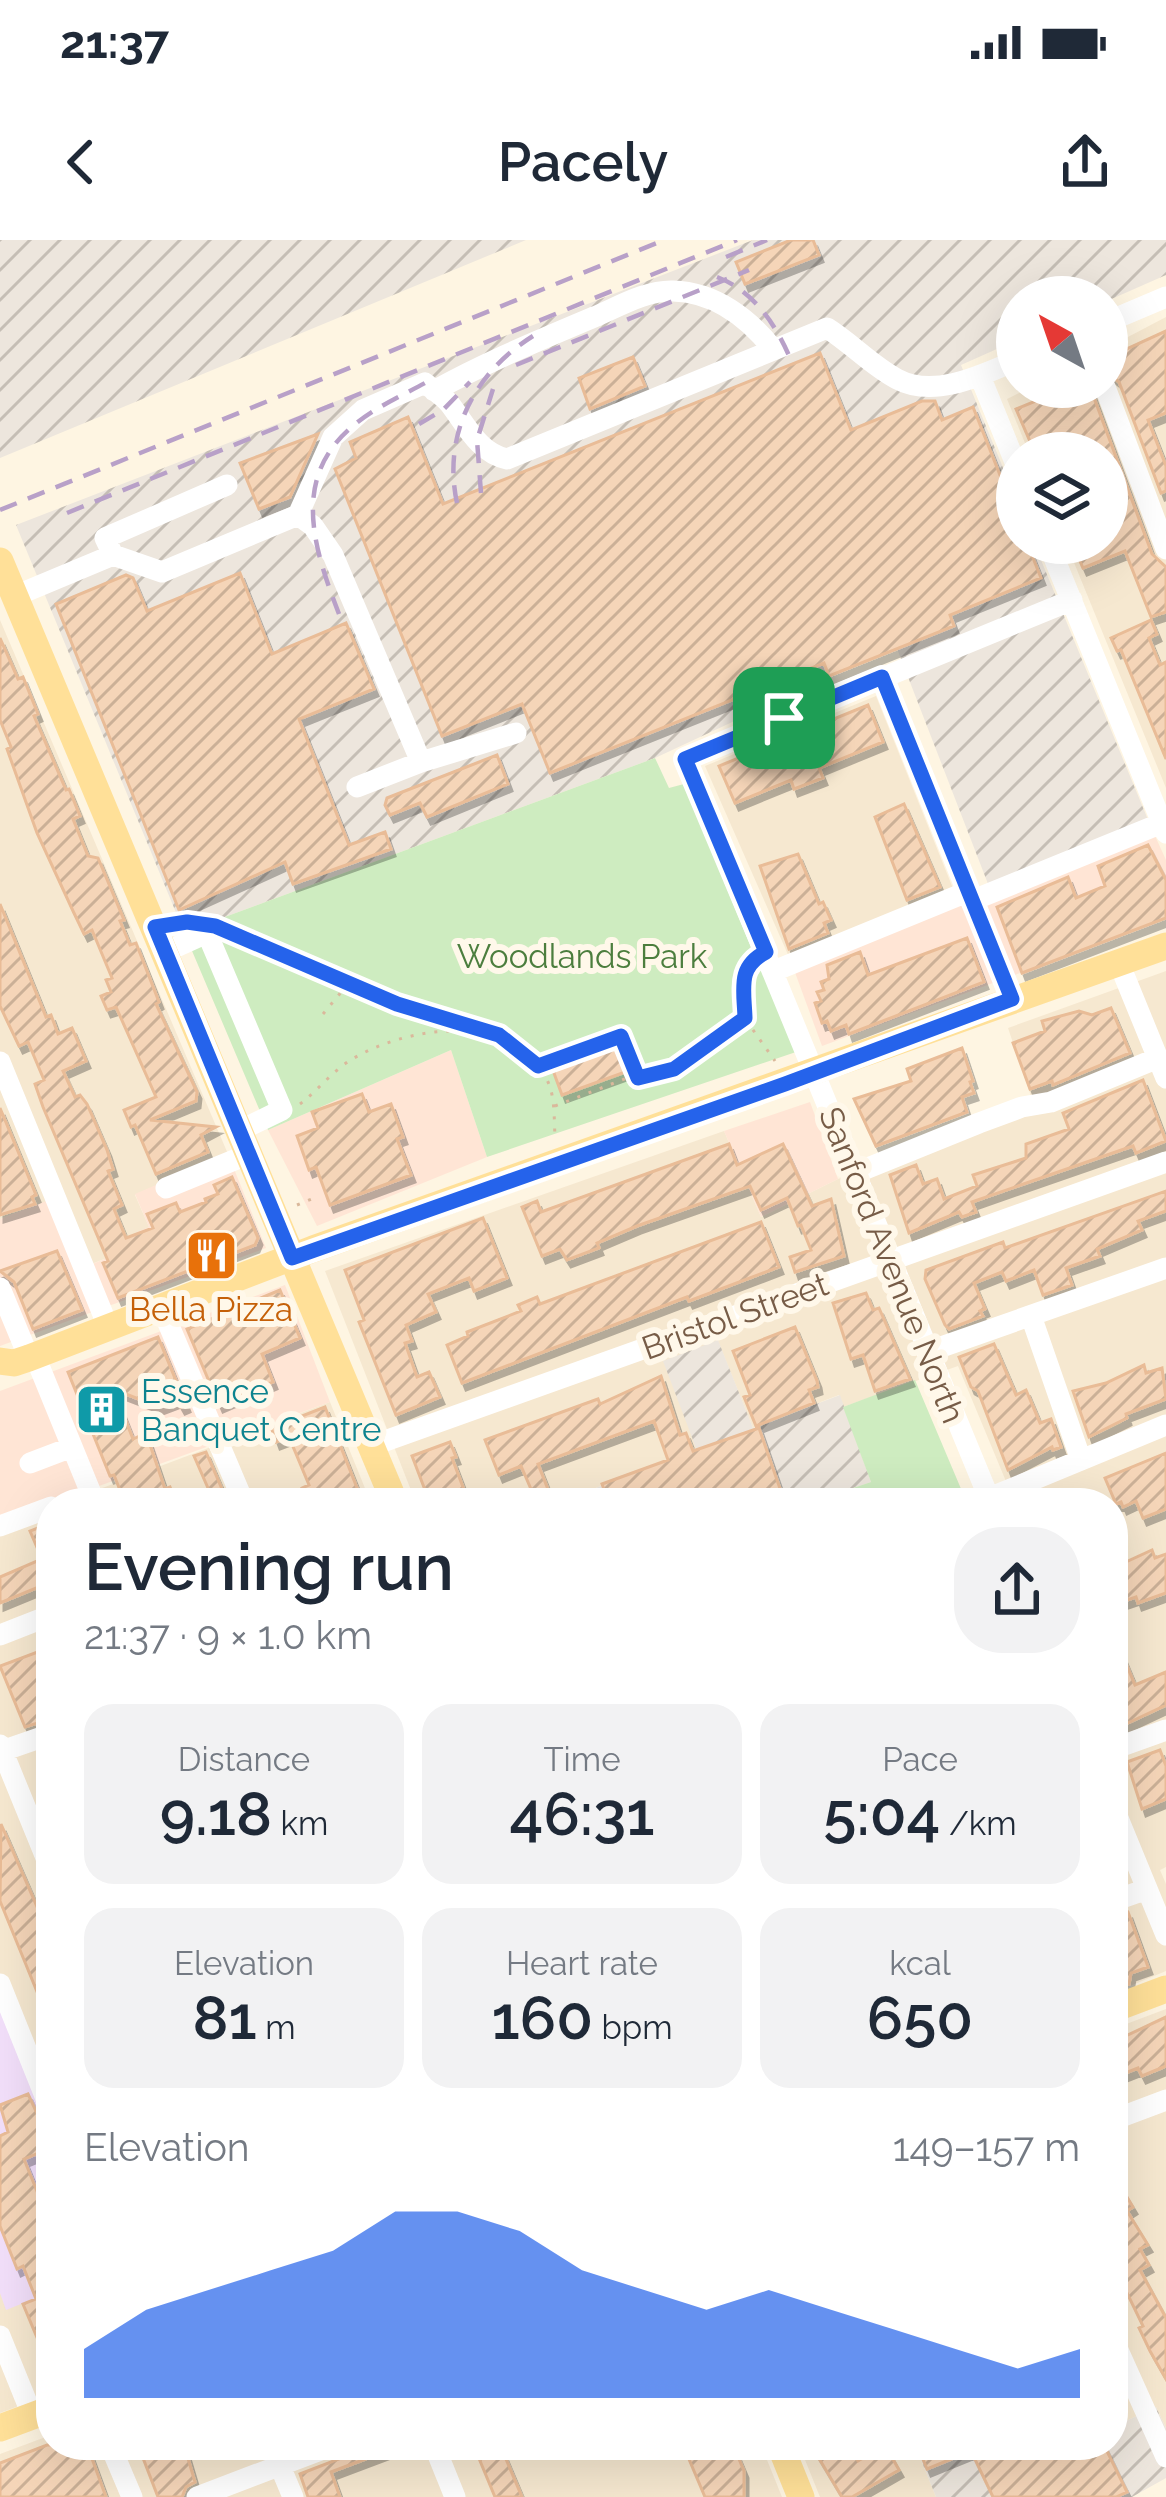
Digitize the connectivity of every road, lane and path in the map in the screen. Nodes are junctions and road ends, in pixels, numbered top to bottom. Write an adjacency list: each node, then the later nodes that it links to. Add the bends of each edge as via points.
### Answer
1 (1166, 297): 2 (street)
2 (1128, 313)
3 (773, 349): 5 (street, via 827,328 900,381 929,387); 6 (street, via 729,308 672,291 508,352); 6 (street, via 507,459 496,457)
4 (996, 369): 5 (street)
5 (980, 376): 8 (street)
6 (434, 391): 10 (street, via 425,383 363,410 333,437)
7 (1113, 408): 11 (street)
8 (1003, 432)
9 (226, 485): 12 (street, via 105,538)
10 (298, 515): 12 (street, via 162,572); 18 (street, via 333,555)
11 (1166, 549)
12 (113, 555): 14 (street)
13 (1057, 564): 15 (street)
14 (5, 579): 24 (main road)
15 (1072, 600): 16 (street); 20 (street)
16 (882, 677): 21 (street); 25 (street, Sanford Avenue North, via 685,759)
17 (516, 733): 18 (street)
18 (421, 762): 19 (street)
19 (357, 788)
20 (1165, 829): 21 (street)
21 (969, 896): 25 (street); 28 (street)
22 (215, 926): 27 (path)
23 (1166, 946): 26 (main road)
24 (165, 952): 39 (street, via 207,933); 40 (main road)
25 (770, 961): 30 (path, via 750,961 743,975); 35 (street, Sanford Avenue North)
26 (1118, 963): 28 (main road); 34 (street)
27 (348, 983): 29 (path); 31 (path)
28 (1012, 999): 35 (main road)
29 (323, 1014)
30 (745, 1018): 36 (path, via 674,1069); 37 (path)
31 (473, 1030): 33 (path, via 499,1035); 39 (path, via 382,1047)
32 (0, 1062): 53 (street)
33 (538, 1066): 36 (path, via 621,1036); 38 (path)
34 (1162, 1068): 43 (street, via 1011,1111)
35 (813, 1071): 37 (main road); 43 (street, Sanford Avenue North)
36 (638, 1078): 38 (path)
37 (785, 1084): 41 (main road)
38 (553, 1107): 41 (path)
39 (282, 1110): 40 (street)
40 (244, 1142): 44 (street); 46 (main road)
41 (557, 1162): 47 (main road)
42 (1166, 1162): 48 (street, Bristol Street)
43 (853, 1174): 48 (street, Sanford Avenue North)
44 (166, 1189)
45 (319, 1196): 46 (path)
46 (274, 1214): 47 (main road)
47 (292, 1258): 51 (main road); 57 (main road)
48 (888, 1261): 54 (street, Sanford Avenue North); 57 (street, Bristol Street)
49 (1166, 1268): 52 (street)
50 (0, 1288): 55 (street)
51 (162, 1309): 53 (main road); 62 (street)
52 (1031, 1316): 54 (street); 59 (street)
53 (110, 1329): 55 (main road)
54 (927, 1352): 64 (street, Sanford Avenue North)
55 (16, 1363): 58 (street)
56 (1166, 1425): 59 (street)
57 (371, 1446): 63 (main road)
58 (72, 1447): 60 (street); 61 (street)
59 (1081, 1460): 65 (street)
60 (30, 1463)
61 (88, 1488)
62 (238, 1488)
63 (388, 1488)
64 (985, 1488)
65 (1017, 1488)
66 (36, 1513): 67 (street)
67 (0, 1526)
68 (36, 1621): 69 (street)
69 (0, 1635)
70 (1166, 1730): 72 (street)
71 (36, 1738): 73 (street)
72 (1128, 1744)
73 (1, 1748): 74 (street)
74 (36, 1833)
75 (1128, 1843): 76 (street)
76 (1147, 1889): 77 (street); 78 (street)
77 (1128, 1896)
78 (1166, 1935)
79 (0, 1984): 82 (street)
80 (1166, 1989): 81 (main road)
81 (1128, 2003)
82 (36, 2073)
83 (1166, 2100): 84 (street)
84 (1128, 2114)
85 (0, 2336): 87 (street)
86 (1128, 2372): 90 (street)
87 (36, 2403)
88 (36, 2414): 89 (main road)
89 (0, 2428)
90 (1166, 2457)
91 (116, 2460): 97 (street)
92 (295, 2460): 95 (street)
93 (440, 2460): 100 (street)
94 (785, 2460): 96 (main road)
95 (280, 2466): 98 (street); 99 (street)
96 (796, 2495)
97 (132, 2497)
98 (197, 2497)
99 (293, 2497)
100 (455, 2497)

